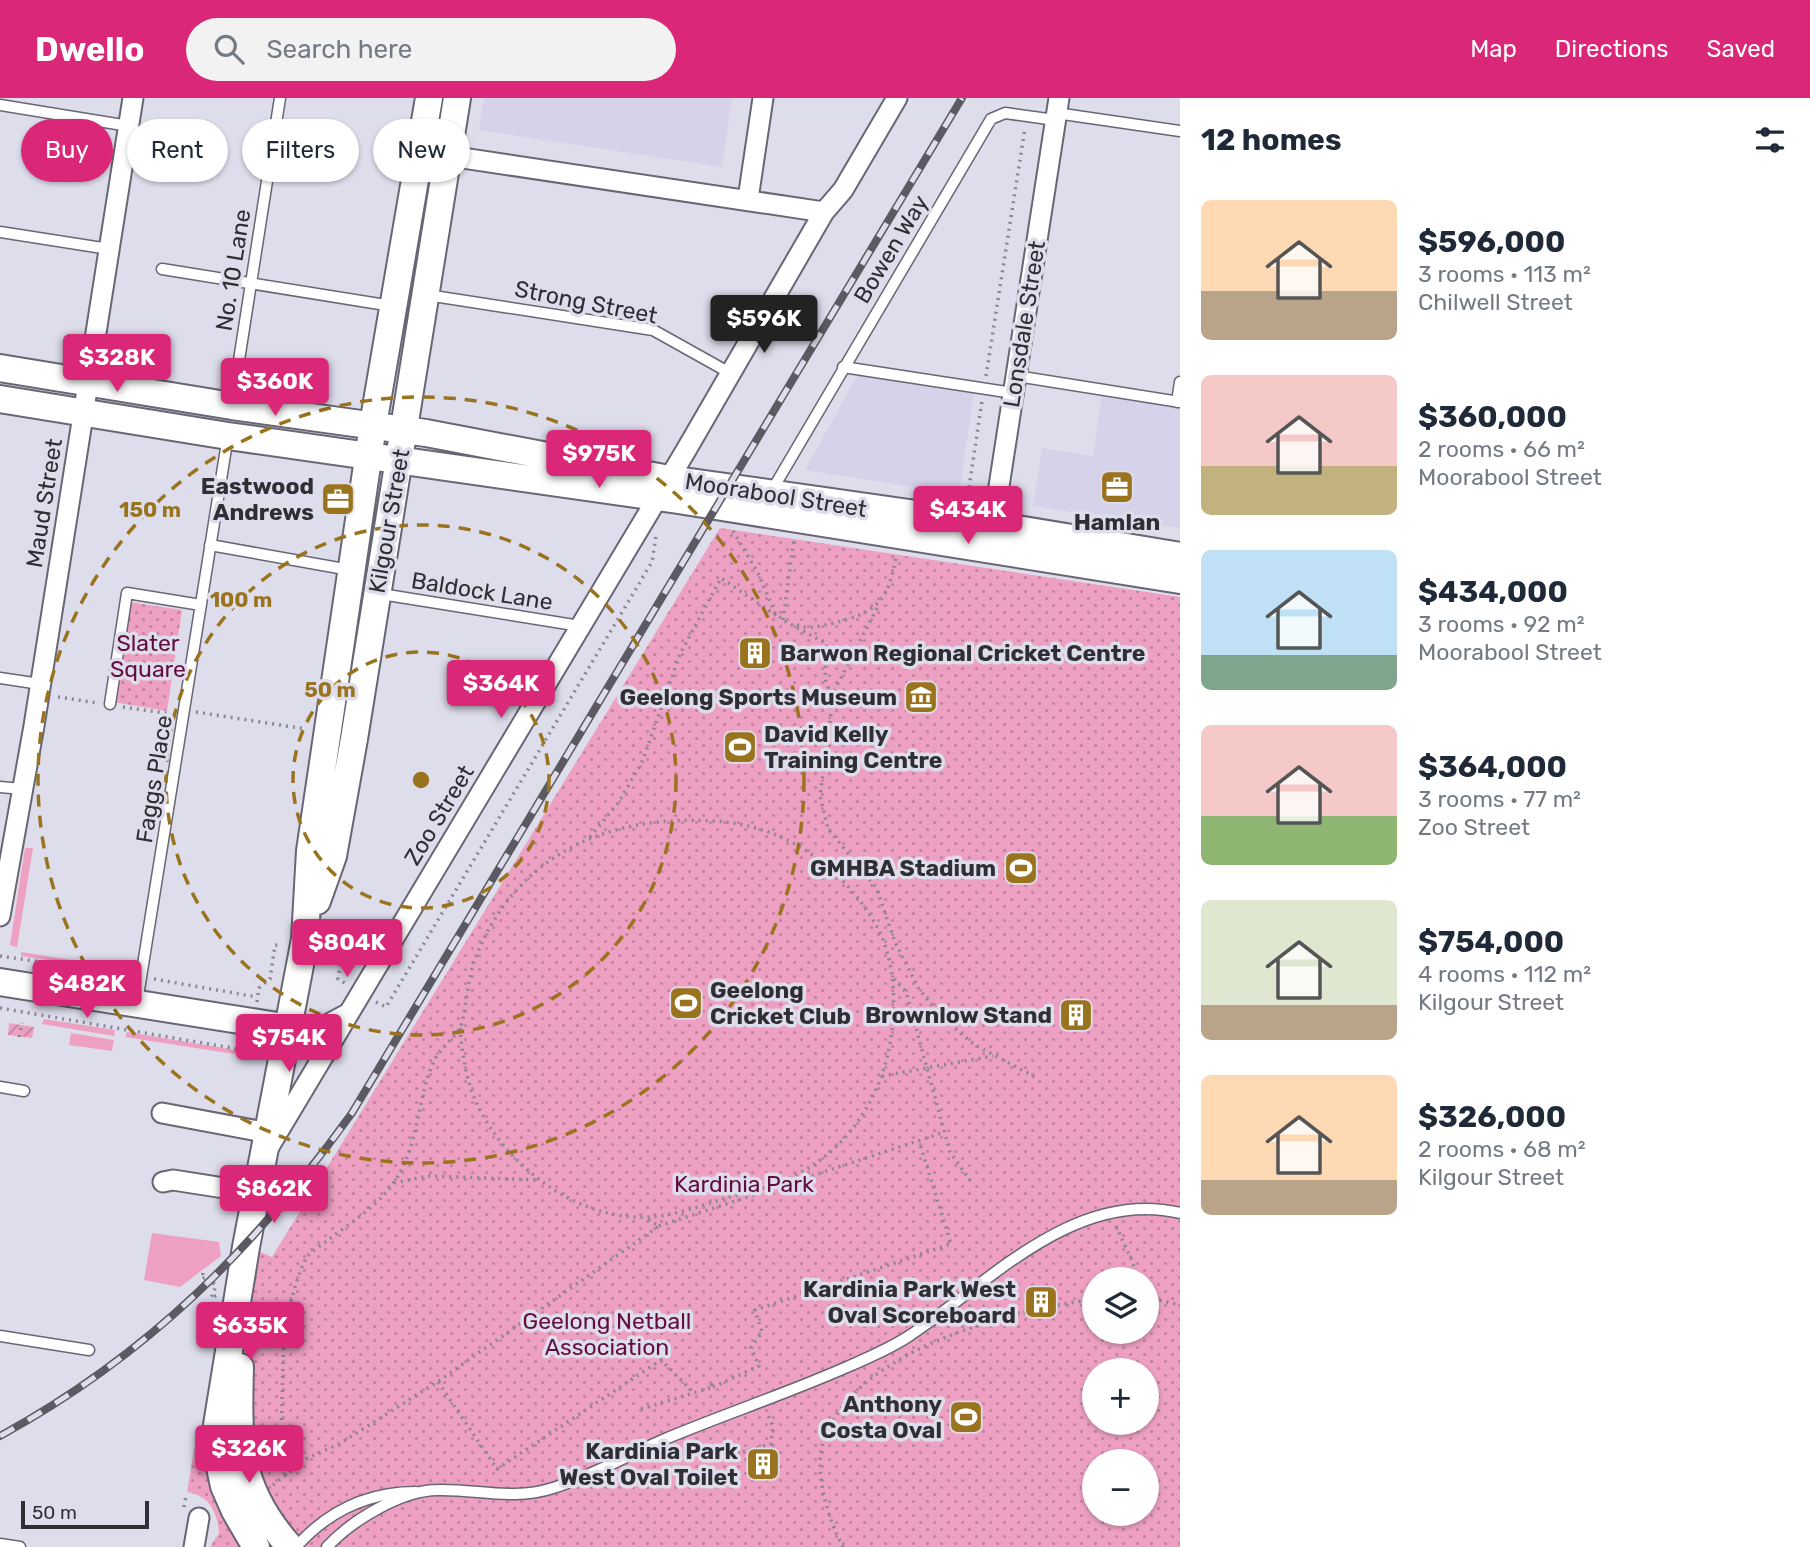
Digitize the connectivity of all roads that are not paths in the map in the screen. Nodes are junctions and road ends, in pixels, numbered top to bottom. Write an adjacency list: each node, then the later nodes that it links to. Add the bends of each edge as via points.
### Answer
1 (133, 98): 9 (street, Maud Street)
2 (280, 98): 23 (lane, No. 10 Lane)
3 (429, 98): 10 (street, Kilgour Street)
4 (457, 98): 11 (street, Kilgour Street)
5 (763, 98): 18 (street)
6 (897, 98): 19 (street, Zoo Street)
7 (0, 105): 12 (lane)
8 (1057, 110): 13 (lane, Bowen Way); 26 (lane, Bowen Way, via 1005,113 991,120); 31 (street, Lonsdale Street)
9 (130, 119)
10 (426, 119)
11 (454, 119)
12 (127, 126)
13 (1180, 131)
14 (127, 138): 21 (street, Maud Street)
15 (470, 158): 18 (street)
16 (416, 182): 25 (street, Kilgour Street)
17 (444, 182): 24 (street, Kilgour Street)
18 (748, 199): 19 (street)
19 (824, 212): 28 (street, Zoo Street)
20 (0, 232): 21 (lane)
21 (109, 249): 29 (street, Maud Street)
22 (162, 269): 23 (lane)
23 (250, 283): 25 (lane); 34 (lane, No. 10 Lane)
24 (426, 295): 28 (lane, Strong Street, via 653,330); 37 (street, Kilgour Street)
25 (396, 307): 36 (street, Kilgour Street)
26 (843, 367): 31 (lane, via 984,389); 42 (lane, Bowen Way)
27 (0, 368): 29 (street, Moorabool Street)
28 (730, 373): 41 (street, Zoo Street)
29 (88, 382): 34 (street, Moorabool Street); 35 (street, Maud Street)
30 (1180, 382): 33 (lane)
31 (1014, 385): 33 (lane); 43 (street, Lonsdale Street)
32 (0, 399): 35 (street, Moorabool Street)
33 (1178, 402)
34 (232, 406): 36 (street, Moorabool Street)
35 (83, 413): 38 (street, Moorabool Street); 52 (street, Maud Street)
36 (373, 425): 37 (street, Moorabool Street); 39 (street, Kilgour Street)
37 (405, 430): 40 (street, Kilgour Street); 41 (street, Moorabool Street)
38 (228, 436): 39 (street, Moorabool Street); 44 (lane, Faggs Place)
39 (370, 456): 40 (street, Moorabool Street); 46 (street, Kilgour Street)
40 (399, 460): 41 (street, Moorabool Street); 48 (street, Kilgour Street)
41 (664, 488): 42 (street, Moorabool Street); 43 (street, Moorabool Street); 50 (street, Zoo Street)
42 (771, 493): 43 (street, Moorabool Street)
43 (991, 537): 45 (street, Moorabool Street); 47 (street, Moorabool Street)
44 (210, 545): 46 (lane); 49 (lane, Faggs Place)
45 (1180, 556)
46 (352, 579): 48 (street); 54 (street, Kilgour Street)
47 (1180, 580)
48 (377, 593): 50 (lane, Baldock Lane); 54 (street, Kilgour Street)
49 (201, 605): 53 (lane, via 127,593); 60 (lane, Faggs Place)
50 (580, 626): 61 (street, Zoo Street)
51 (0, 678): 52 (lane)
52 (40, 684): 56 (street, Maud Street)
53 (110, 704)
54 (342, 737): 62 (street, Kilgour Street, via 333,856 305,940)
55 (0, 787): 56 (lane)
56 (22, 789): 57 (street, Maud Street)
57 (3, 884): 58 (street, Maud Street)
58 (0, 916)
59 (0, 982): 60 (street)
60 (136, 1004): 62 (street)
61 (347, 1013): 62 (street, via 323,1027); 66 (street, Zoo Street)
62 (290, 1028): 66 (street, Kilgour Street)
63 (0, 1087): 64 (lane)
64 (24, 1091)
65 (162, 1113): 66 (street)
66 (267, 1144): 68 (street, Kilgour Street)
67 (167, 1178): 68 (street)
68 (256, 1193): 70 (street, Kilgour Street)
69 (1180, 1213): 73 (lane, via 1117,1210 1066,1227 901,1340 541,1492 508,1496)
70 (229, 1291): 78 (street, Kilgour Street, via 216,1446 229,1498); 79 (street, Kilgour Street, via 242,1460 258,1504)
71 (0, 1336): 72 (lane)
72 (89, 1350)
73 (424, 1492): 80 (lane, via 387,1493 356,1503 328,1517); 81 (lane, via 364,1516)
74 (199, 1518): 77 (street)
75 (0, 1544): 76 (lane)
76 (20, 1547)
77 (194, 1547)
78 (256, 1547)
79 (290, 1547)
80 (296, 1547)
81 (327, 1547)

